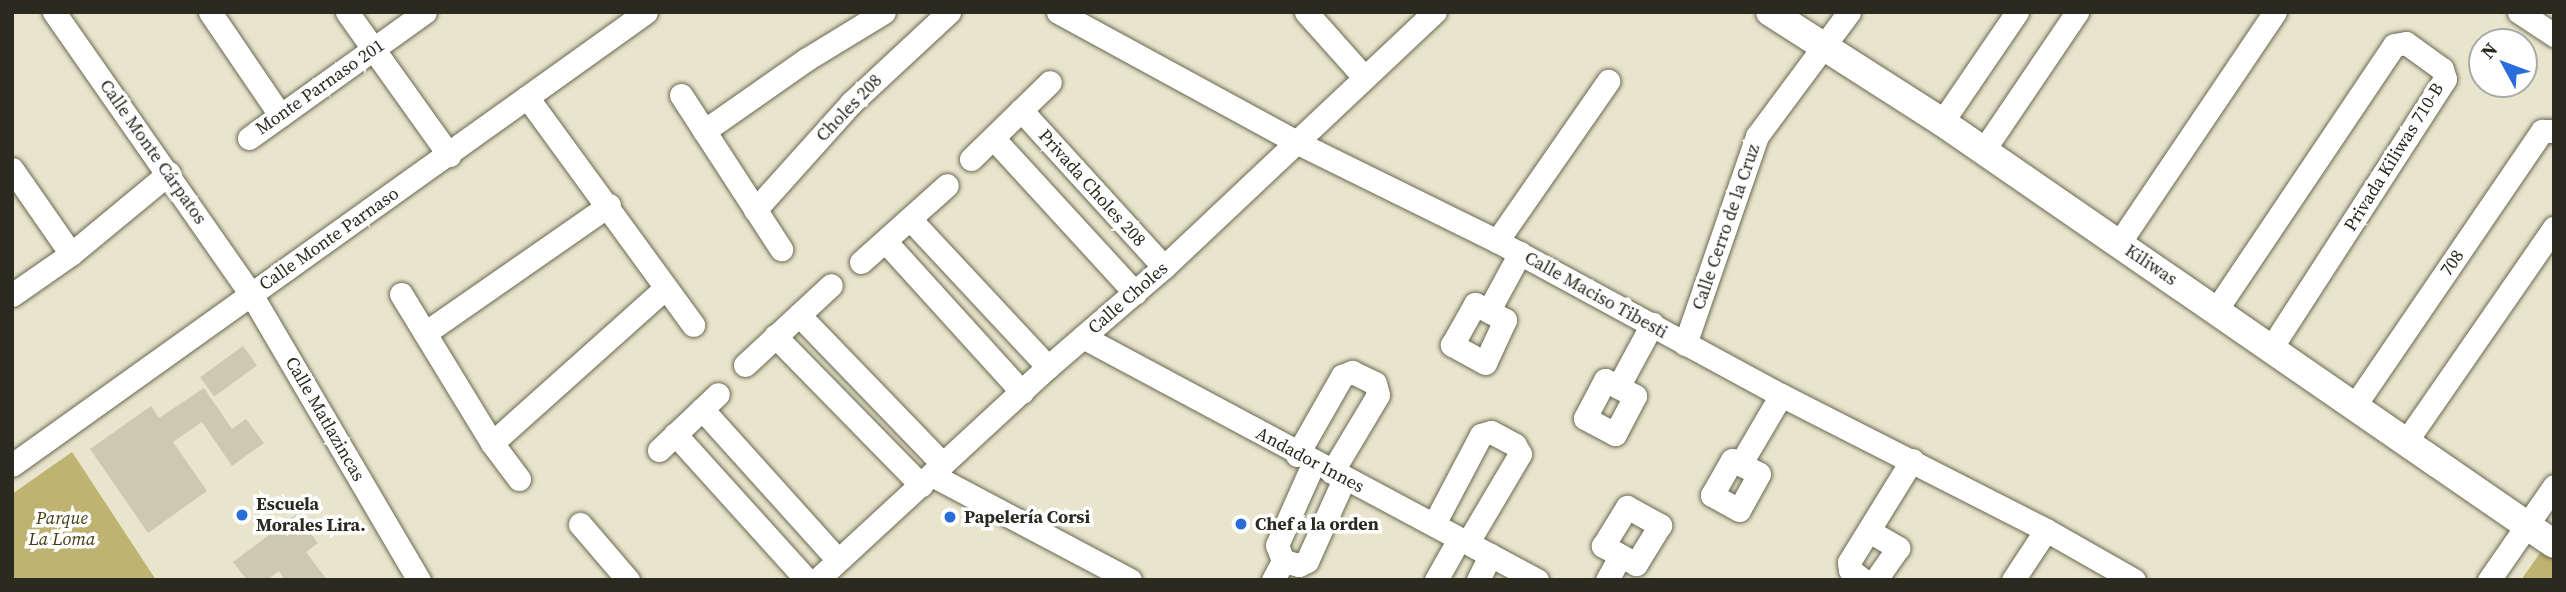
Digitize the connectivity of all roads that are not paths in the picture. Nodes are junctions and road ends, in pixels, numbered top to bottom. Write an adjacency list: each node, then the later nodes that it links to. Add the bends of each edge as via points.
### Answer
1 (54, 12): 37 (street, Calle Monte Cárpatos)
2 (210, 12): 26 (street)
3 (347, 12): 19 (street)
4 (425, 12): 19 (street, Monte Parnaso 201)
5 (646, 12): 24 (street, Calle Monte Parnaso)
6 (884, 12): 28 (street)
7 (949, 12): 41 (street, Choles 208, via 851,103)
8 (1058, 12): 32 (street, Calle Maciso Tibesti)
9 (1306, 12): 20 (street)
10 (1435, 12): 20 (street, Calle Choles)
11 (1770, 12): 18 (street, Kiliwas)
12 (1849, 12): 18 (street, Calle Cerro de la Cruz)
13 (2017, 12): 27 (street)
14 (2077, 12): 33 (street)
15 (2275, 12): 46 (street)
16 (2519, 12): 17 (street)
17 (2554, 35)
18 (1822, 48): 27 (street, Kiliwas); 66 (street, Calle Cerro de la Cruz, via 1757,136)
19 (373, 49): 26 (street, Monte Parnaso 201); 34 (street)
20 (1363, 76): 32 (street, Calle Choles)
21 (1608, 81): 45 (street)
22 (1050, 82): 25 (street)
23 (681, 95): 28 (street)
24 (527, 97): 34 (street, Calle Monte Parnaso); 40 (street)
25 (1021, 110): 31 (street); 51 (street, Privada Choles 208)
26 (280, 115): 30 (street, Monte Parnaso 201)
27 (1942, 122): 33 (street, Kiliwas)
28 (704, 131): 41 (street)
29 (2554, 131): 73 (street, 708, via 2542,131)
30 (249, 138)
31 (994, 139): 35 (street); 54 (street)
32 (1298, 143): 45 (street, Calle Maciso Tibesti); 51 (street, Calle Choles)
33 (1983, 150): 46 (street, Kiliwas)
34 (449, 155): 55 (street, Calle Monte Parnaso)
35 (971, 159)
36 (12, 169): 39 (street)
37 (169, 173): 49 (street); 55 (street, Calle Monte Cárpatos)
38 (947, 185): 42 (street)
39 (20, 197): 49 (street)
40 (609, 205): 53 (street); 63 (street)
41 (755, 209): 47 (street)
42 (910, 219): 44 (street); 69 (street)
43 (2554, 228): 74 (street)
44 (885, 241): 50 (street); 71 (street)
45 (1497, 241): 48 (street, Calle Maciso Tibesti)
46 (2119, 243): 59 (street, Kiliwas)
47 (781, 249)
48 (1520, 253): 58 (street); 61 (street, Calle Maciso Tibesti)
49 (71, 254): 57 (street)
50 (861, 262)
51 (1164, 267): 54 (street, Calle Choles)
52 (831, 285): 60 (street)
53 (664, 289): 62 (street); 75 (street)
54 (1135, 293): 65 (street, Calle Choles)
55 (251, 294): 78 (street, Calle Monte Parnaso); 96 (street, Calle Matlazincas)
56 (401, 294): 63 (street)
57 (12, 295)
58 (1489, 310)
59 (2216, 310): 67 (street, Kiliwas); 67 (street, Privada Kiliwas 710-B, via 2394,45 2406,43 2442,69 2445,79)
60 (799, 315): 64 (street); 80 (street)
61 (1652, 324): 66 (street, Calle Maciso Tibesti); 70 (street)
62 (693, 325)
63 (425, 333): 75 (street)
64 (775, 336): 68 (street); 80 (street)
65 (1083, 337): 69 (street, Calle Choles); 79 (street, Andador Innes)
66 (1685, 344): 72 (street, Calle Maciso Tibesti)
67 (2271, 348): 73 (street, Kiliwas)
68 (745, 365)
69 (1048, 367): 71 (street, Calle Choles)
70 (1618, 387)
71 (1022, 392): 80 (street, Calle Choles)
72 (1781, 395): 76 (street, Calle Maciso Tibesti); 77 (street)
73 (2355, 405): 74 (street, Kiliwas)
74 (2407, 440): 85 (street, Kiliwas)
75 (492, 443): 81 (street)
76 (1912, 460): 86 (street, Calle Maciso Tibesti); 87 (street)
77 (1741, 463)
78 (12, 465)
79 (1322, 467): 84 (street, Andador Innes); 93 (street, via 1277,545); 93 (street, via 1307,561)
80 (932, 475): 92 (street, Calle Choles); 94 (street)
81 (519, 479)
82 (2554, 486): 85 (street)
83 (580, 524): 97 (street)
84 (1434, 524): 88 (street, Andador Innes); 88 (street, via 1481,435 1491,432 1515,444 1520,454)
85 (2526, 525): 89 (street, Kiliwas); 106 (street)
86 (2046, 530): 104 (street); 105 (street, Calle Maciso Tibesti)
87 (1869, 531): 102 (street, via 1848,567); 103 (street, via 1898,548)
88 (1463, 540): 90 (street, Andador Innes); 98 (street)
89 (2554, 544)
90 (1490, 555): 99 (street); 100 (street, Andador Innes)
91 (1620, 557): 101 (street)
92 (838, 560): 95 (street, Calle Choles); 95 (street, via 710,401 667,442)
93 (1278, 570)
94 (1123, 578)
95 (816, 579)
96 (419, 580)
97 (628, 580)
98 (1436, 580)
99 (1478, 580)
100 (1537, 580)
101 (1607, 580)
102 (1863, 580)
103 (1876, 580)
104 (2013, 580)
105 (2134, 580)
106 (2489, 580)

